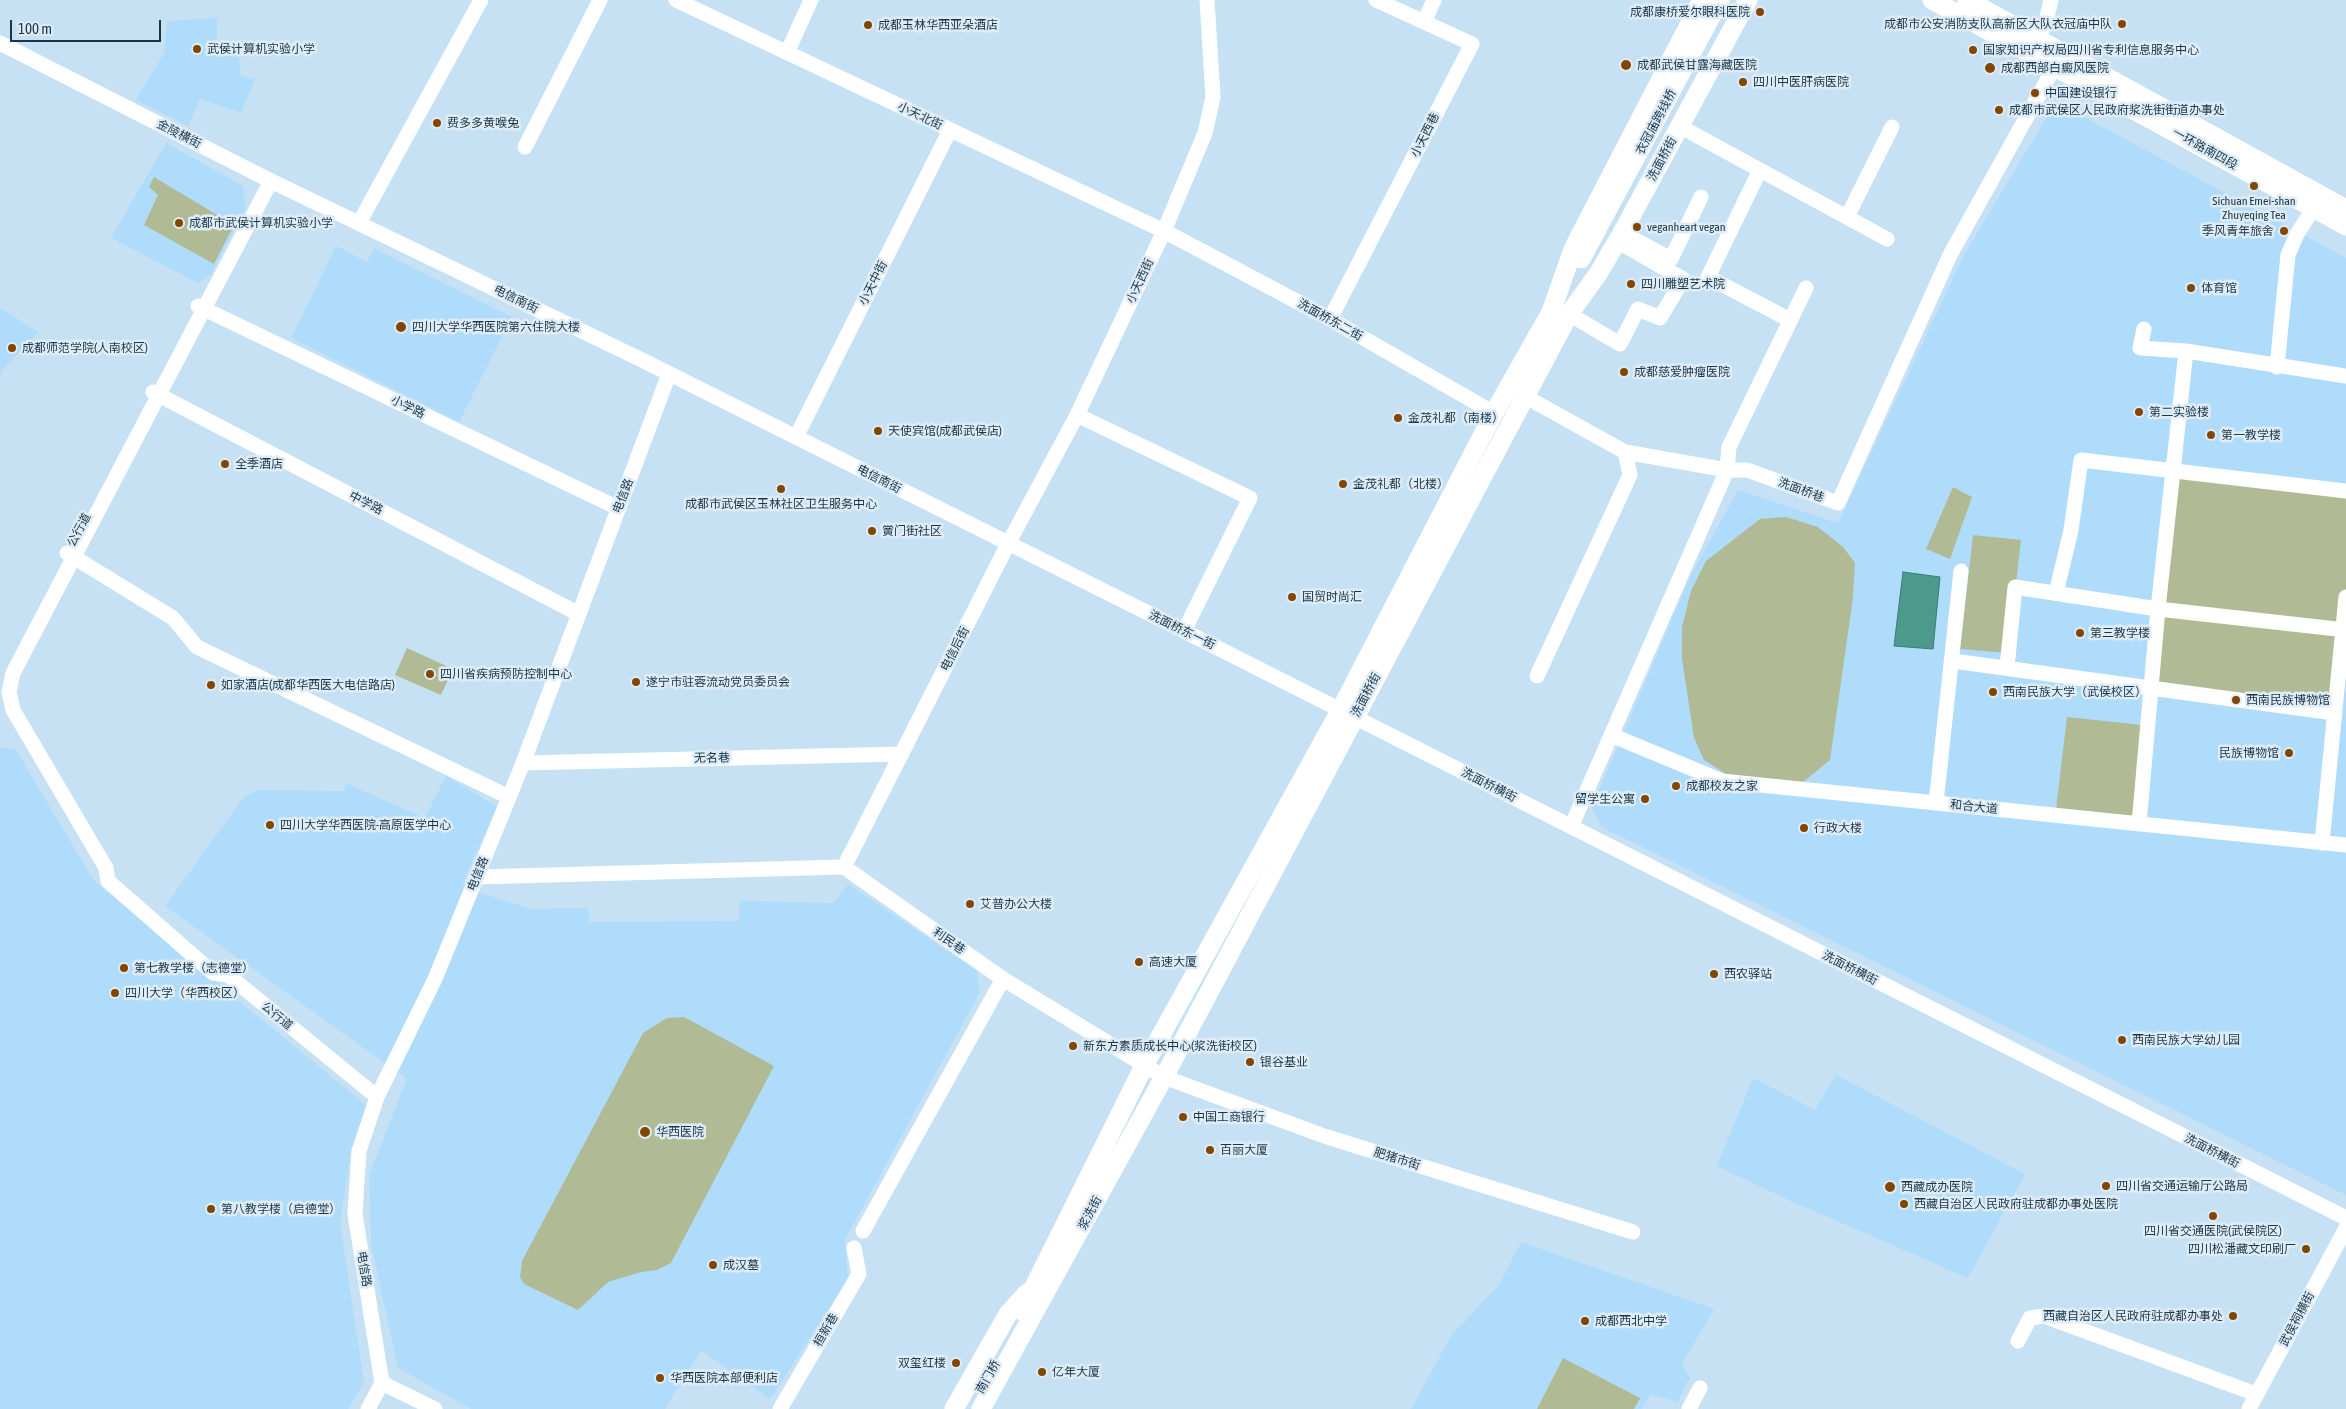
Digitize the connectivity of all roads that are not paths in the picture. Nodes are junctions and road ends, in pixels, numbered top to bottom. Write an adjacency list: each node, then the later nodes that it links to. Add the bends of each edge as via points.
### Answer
1 (481, 0): 31 (street)
2 (600, 0): 24 (street)
3 (676, 0): 15 (street, 小天北街)
4 (811, 0): 19 (street)
5 (1207, 0): 34 (street, 小天西街, via 1213,97 1210,115)
6 (1376, 0): 16 (street, 小天西巷)
7 (1434, 0): 16 (street)
8 (1702, 0): 38 (main road, 洗面桥街, via 1574,247)
9 (1720, 0): 33 (main road, 衣冠庙跨线桥)
10 (1733, 0): 33 (main road, 衣冠庙跨线桥)
11 (1748, 0): 21 (main road, 洗面桥街)
12 (1932, 0): 20 (main road, 一环路南四段)
13 (1967, 0): 17 (main road, 一环路南四段)
14 (2051, 0): 17 (street)
15 (707, 7): 19 (street, 小天北街)
16 (1424, 22): 39 (street, 小天西巷, via 1472,44)
17 (2038, 39): 29 (main road, 一环路南四段)
18 (0, 43): 26 (street, 金陵横街)
19 (787, 53): 23 (street, 小天北街)
20 (2055, 66): 28 (main road, 一环路南四段); 53 (street, 洗面桥巷, via 1950,255 1838,503 1747,470)
21 (1680, 126): 25 (street); 33 (main road, 洗面桥街)
22 (1892, 127): 30 (street)
23 (950, 130): 34 (street, 小天北街); 50 (street, 小天中街)
24 (525, 147)
25 (1760, 170): 30 (street); 40 (street, via 1708,277)
26 (269, 180): 31 (street, 金陵横街); 37 (street, 公行道)
27 (1701, 198): 33 (street, via 1671,259)
28 (2313, 209): 32 (main road, 一环路南四段); 43 (street, via 2296,234 2288,255)
29 (2346, 209)
30 (1847, 217): 35 (street)
31 (359, 223): 44 (street, 电信南街)
32 (2346, 226)
33 (1615, 228): 38 (main road, 洗面桥街); 38 (street, via 1683,279 1660,318 1638,309 1620,344)
34 (1164, 231): 39 (street, 洗面桥东二街); 49 (street, 小天西街)
35 (1888, 239)
36 (1806, 288): 40 (street)
37 (200, 308): 46 (street, 公行道); 55 (street, 小学路)
38 (1560, 313): 47 (main road, 洗面桥街); 48 (main road, 洗面桥街)
39 (1330, 320): 48 (street, 洗面桥东二街)
40 (1790, 320): 53 (street, via 1729,447)
41 (2144, 329): 42 (street, via 2140,348)
42 (2186, 351): 43 (street); 52 (street)
43 (2277, 367): 45 (street)
44 (669, 374): 50 (street, 电信南街); 55 (street, 电信路)
45 (2346, 376)
46 (156, 394): 57 (street, 公行道); 62 (street, 中学路)
47 (1526, 397): 51 (street); 70 (main road, 洗面桥街)
48 (1494, 413): 70 (main road, 洗面桥街)
49 (1077, 415): 56 (street, 小天西街); 64 (street, via 1250,498)
50 (796, 436): 56 (street, 电信南街)
51 (1625, 452): 53 (street); 67 (street, via 1630,475)
52 (2175, 469): 54 (street); 59 (street, via 2081,460 2071,530); 61 (street)
53 (1727, 470): 71 (street)
54 (2346, 491)
55 (618, 508): 62 (street, 电信路)
56 (1008, 544): 64 (street, 洗面桥东一街); 72 (street, 电信后街)
57 (70, 554): 74 (street, via 173,618 197,647); 85 (street, 公行道, via 5,676 4,710 108,881 214,973 228,975)
58 (1961, 571): 65 (street)
59 (2056, 593): 61 (street); 66 (street, via 2015,588)
60 (2346, 597): 63 (street)
61 (2158, 609): 63 (street); 68 (street)
62 (579, 614): 73 (street, 电信路)
63 (2344, 630): 69 (street)
64 (1184, 631): 70 (street, 洗面桥东一街)
65 (1953, 660): 66 (street); 75 (street)
66 (2007, 667): 68 (street)
67 (1537, 676)
68 (2150, 687): 69 (street); 76 (street)
69 (2334, 713): 78 (street)
70 (1348, 714): 77 (street, 洗面桥横街); 83 (main road, 洗面桥街); 84 (main road, 洗面桥街)
71 (1611, 735): 75 (street, 和合大道, via 1722,781); 77 (street)
72 (902, 754): 73 (street, 无名巷); 80 (street)
73 (523, 762): 74 (street, 电信路)
74 (509, 796): 81 (street, 电信路)
75 (1936, 804): 76 (street, 和合大道)
76 (2139, 824): 78 (street, 和合大道)
77 (1571, 827): 86 (street, 洗面桥横街)
78 (2322, 843): 79 (street, 和合大道)
79 (2346, 845)
80 (844, 867): 81 (street); 82 (street, 利民巷)
81 (476, 877): 85 (street, 电信路, via 435,979)
82 (1003, 979): 83 (street, 利民巷); 88 (street)
83 (1144, 1066): 84 (street, 利民巷); 91 (main road, 浆洗街)
84 (1164, 1077): 89 (street, 肥猪市街, via 1324,1136); 91 (main road, 浆洗街)
85 (377, 1097): 94 (street, 电信路, via 360,1151 355,1214)
86 (2346, 1218)
87 (2346, 1228): 96 (street, 武侯祠横街)
88 (863, 1232)
89 (1633, 1232)
90 (854, 1248): 99 (street, 桓新巷, via 859,1274)
91 (1044, 1284): 93 (main road, 浆洗街); 100 (main road, 浆洗街, via 1008,1314); 103 (main road, via 1041,1322)
92 (2018, 1342): 96 (street, via 2030,1318 2044,1316)
93 (1010, 1346): 101 (main road, 南门桥); 102 (main road, 南门桥)
94 (382, 1383): 97 (street); 98 (street)
95 (1700, 1388): 104 (street)
96 (2256, 1394): 105 (street, 武侯祠横街)
97 (368, 1409)
98 (435, 1409)
99 (780, 1409)
100 (954, 1409)
101 (970, 1409)
102 (981, 1409)
103 (995, 1409)
104 (1689, 1409)
105 (2249, 1409)

